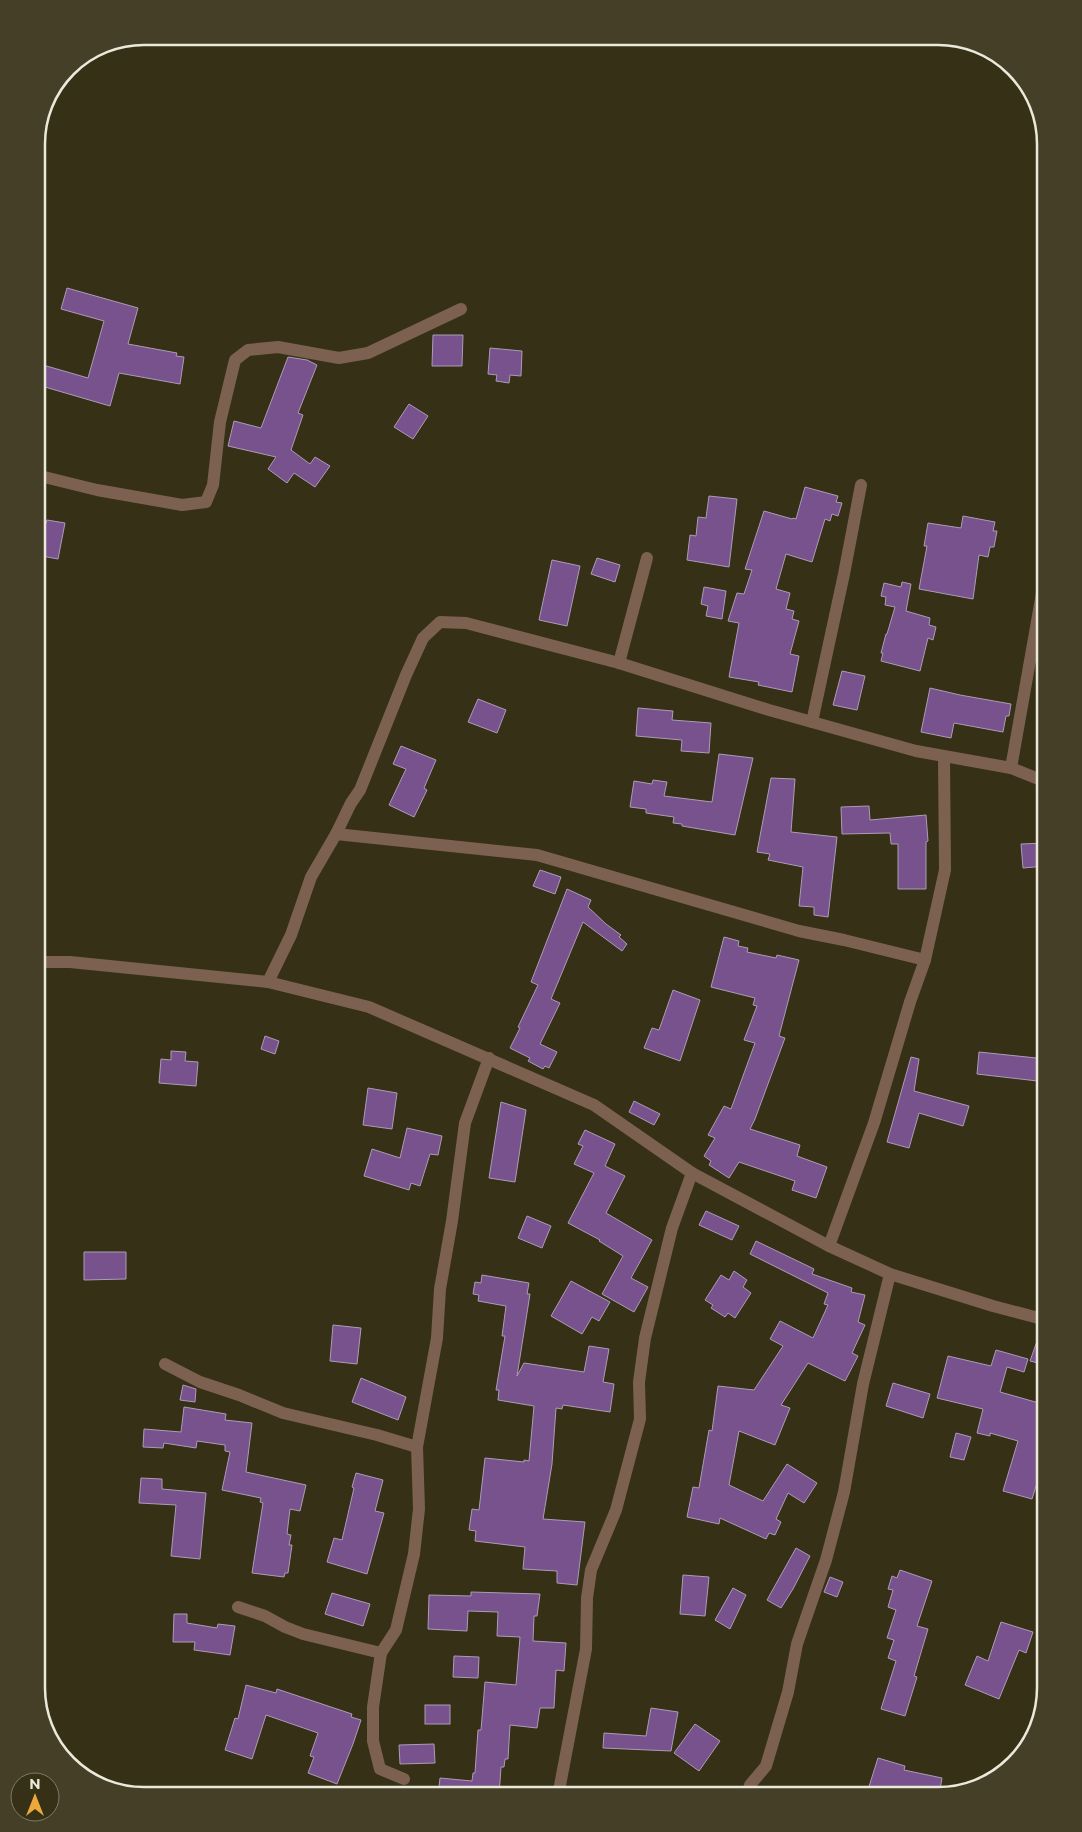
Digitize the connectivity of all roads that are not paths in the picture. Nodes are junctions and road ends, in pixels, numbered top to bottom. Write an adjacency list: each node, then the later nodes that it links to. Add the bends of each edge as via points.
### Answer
1 (461, 309): 2 (street, via 368,353 338,358 278,347 248,350 235,360 220,422 213,485 206,502 182,505)
2 (45, 477)
3 (861, 485): 7 (street)
4 (647, 558): 6 (street)
5 (1037, 621): 9 (street)
6 (619, 664): 7 (street); 11 (street, via 466,623 440,622 423,638 360,790)
7 (812, 722): 8 (street)
8 (944, 757): 9 (street); 12 (street, via 945,870)
9 (1011, 768): 10 (street)
10 (1037, 778)
11 (336, 834): 12 (street, via 537,855 799,931); 14 (street, via 311,877 291,935)
12 (925, 960): 17 (street, via 874,1123)
13 (45, 962): 14 (street)
14 (268, 982): 15 (street, via 368,1006)
15 (489, 1058): 16 (street, via 594,1104); 21 (street, via 465,1123 440,1289 437,1338)
16 (692, 1172): 17 (street); 25 (street, via 672,1228 645,1338 639,1382 640,1419 616,1510 591,1570 586,1649)
17 (829, 1246): 18 (street)
18 (890, 1274): 19 (street); 26 (street, via 863,1384 844,1492 826,1560 797,1644 788,1692 766,1766)
19 (1037, 1318)
20 (165, 1364): 21 (street, via 200,1382 283,1413)
21 (417, 1447): 23 (street, via 419,1508 414,1554 396,1630)
22 (238, 1607): 23 (street, via 303,1634)
23 (381, 1653): 24 (street, via 373,1707 373,1741 380,1770)
24 (404, 1779)
25 (560, 1787)
26 (749, 1787)

